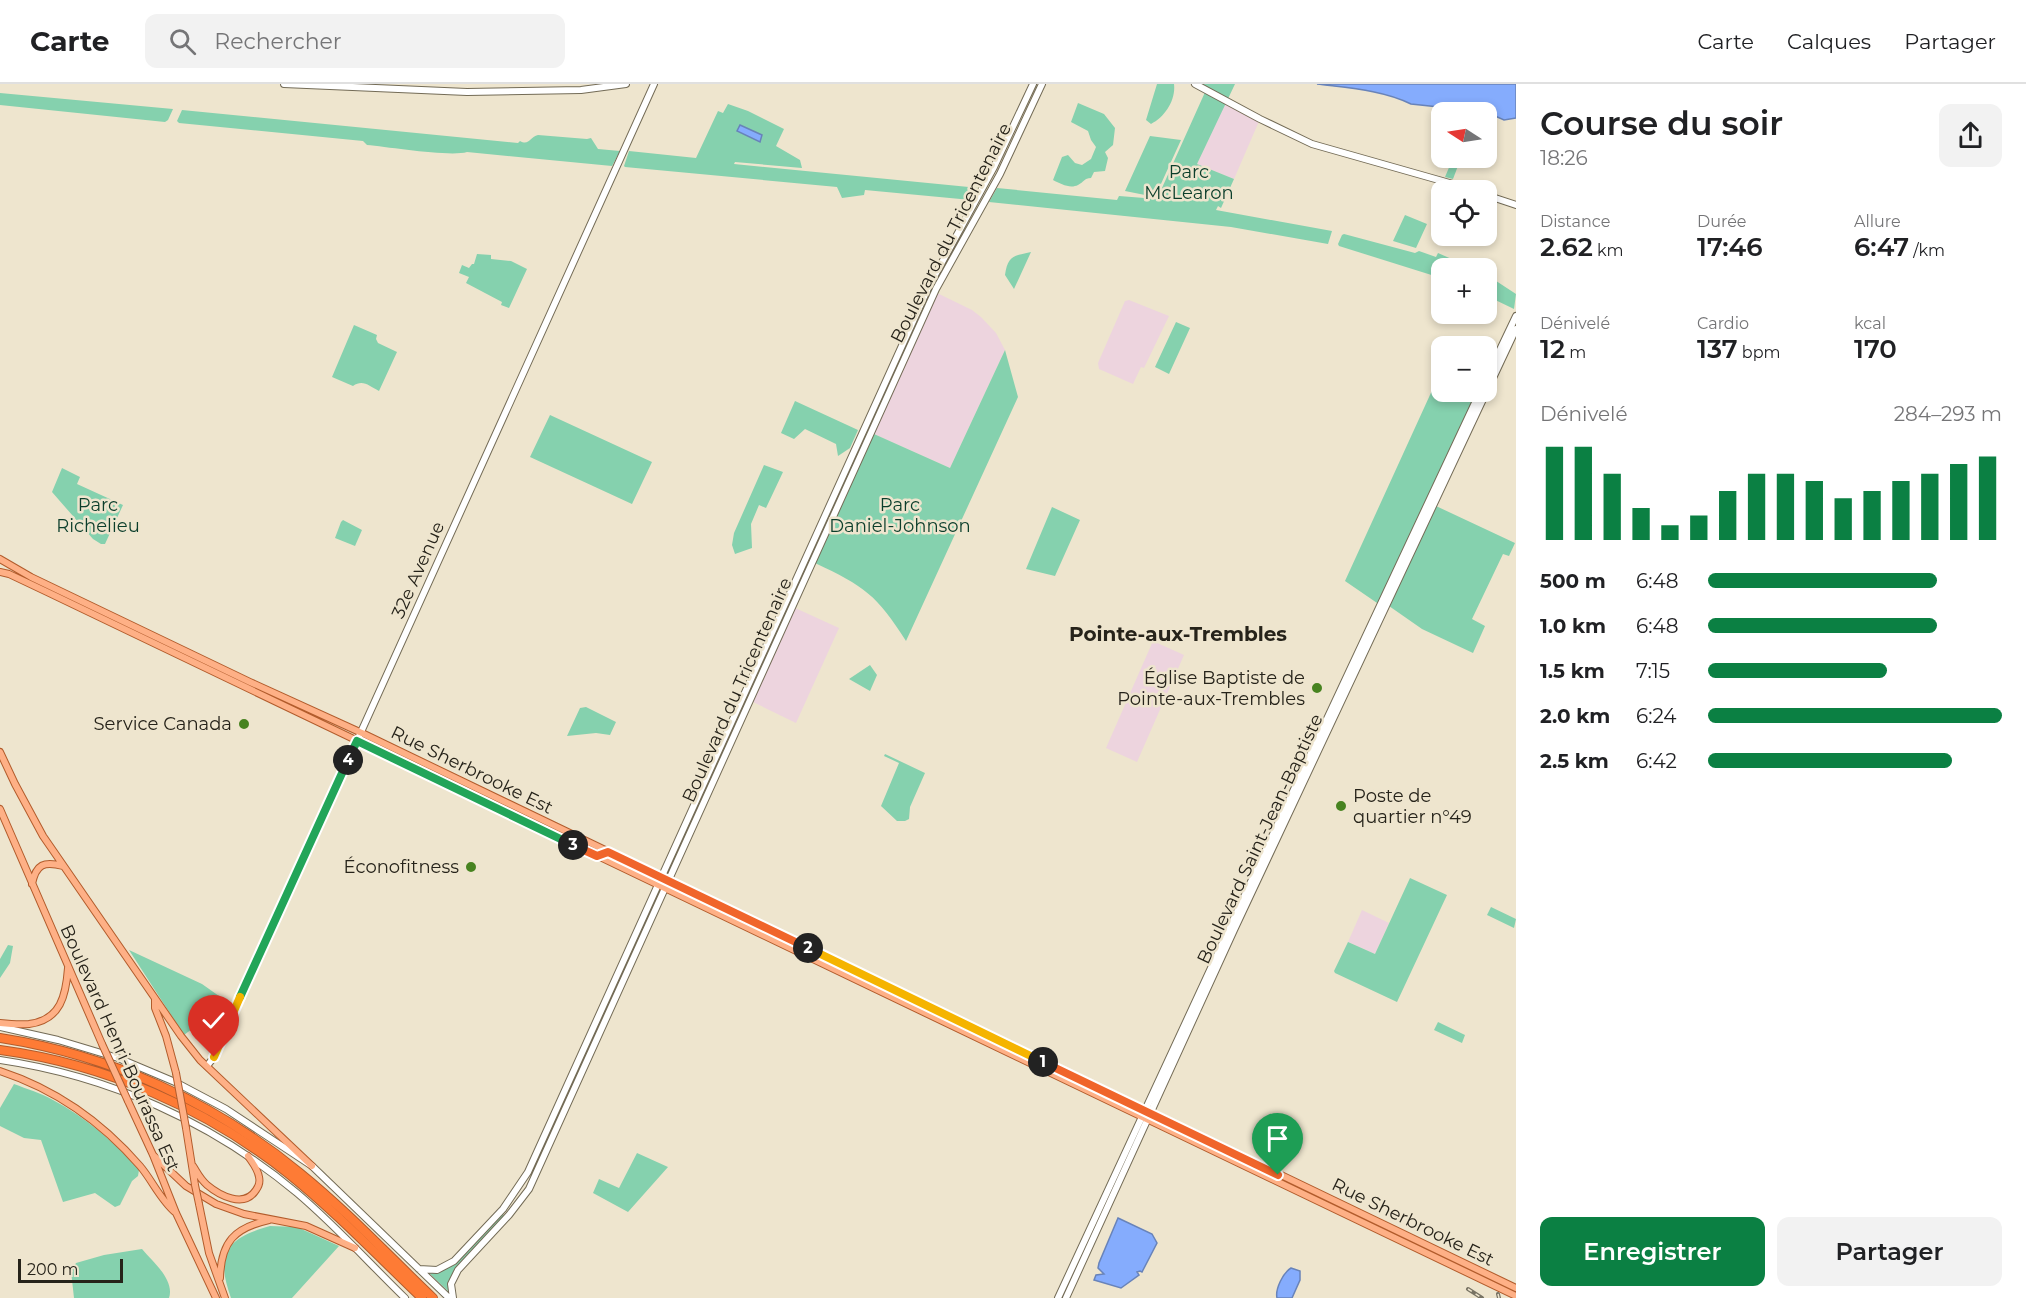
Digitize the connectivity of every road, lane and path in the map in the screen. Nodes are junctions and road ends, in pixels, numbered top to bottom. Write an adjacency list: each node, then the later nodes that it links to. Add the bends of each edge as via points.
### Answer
1 (284, 84): 2 (street, via 491,92 581,90)
2 (626, 84)
3 (654, 84): 22 (street, 32e Avenue)
4 (1033, 84): 7 (street, Boulevard du Tricentenaire)
5 (1042, 84): 8 (street, Boulevard du Tricentenaire)
6 (1196, 84): 9 (street, via 1312,144)
7 (1014, 126): 8 (street); 14 (street, Boulevard du Tricentenaire, via 929,286)
8 (1021, 129): 14 (street, Boulevard du Tricentenaire)
9 (1439, 180)
10 (1497, 199): 11 (street)
11 (1516, 205)
12 (1516, 316): 15 (street, Boulevard Saint-Jean-Baptiste)
13 (1516, 329): 16 (street, Boulevard Saint-Jean-Baptiste)
14 (909, 338): 35 (street, Boulevard du Tricentenaire)
15 (1497, 359)
16 (1497, 364)
17 (1475, 402): 21 (street, Boulevard Saint-Jean-Baptiste)
18 (1478, 402): 21 (street, Boulevard Saint-Jean-Baptiste)
19 (0, 559): 22 (main road, Rue Sherbrooke Est, via 190,654)
20 (0, 572): 23 (main road, Rue Sherbrooke Est)
21 (1356, 663): 59 (street, Boulevard Saint-Jean-Baptiste)
22 (360, 732): 23 (street, 32e Avenue); 25 (main road, Rue Sherbrooke Est)
23 (357, 741): 26 (main road, Rue Sherbrooke Est); 55 (street, 32e Avenue)
24 (0, 752): 34 (main road, Boulevard Henri-Bourassa Est, via 37,826)
25 (444, 773): 26 (main road); 27 (main road, Rue Sherbrooke Est)
26 (440, 781): 28 (main road, Rue Sherbrooke Est)
27 (478, 789): 28 (main road); 30 (main road, Rue Sherbrooke Est)
28 (474, 797): 31 (main road, Rue Sherbrooke Est)
29 (0, 809): 36 (main road, Boulevard Henri-Bourassa Est)
30 (563, 830): 31 (main road); 32 (main road, Rue Sherbrooke Est)
31 (554, 836): 33 (main road, Rue Sherbrooke Est)
32 (608, 852): 33 (main road); 35 (main road, Rue Sherbrooke Est)
33 (597, 856): 37 (main road, Rue Sherbrooke Est)
34 (64, 866): 36 (main road, via 41,866); 47 (main road, Boulevard Henri-Bourassa Est)
35 (665, 879): 37 (street, Boulevard du Tricentenaire); 38 (main road, Rue Sherbrooke Est)
36 (32, 884): 42 (main road, Boulevard Henri-Bourassa Est)
37 (661, 887): 39 (main road, Rue Sherbrooke Est); 68 (street, Boulevard du Tricentenaire, via 528,1172); 71 (street, Boulevard du Tricentenaire, via 529,1189)
38 (757, 923): 39 (main road); 40 (main road, Rue Sherbrooke Est)
39 (753, 931): 41 (main road, Rue Sherbrooke Est)
40 (786, 937): 41 (main road); 43 (main road, Rue Sherbrooke Est)
41 (782, 945): 44 (main road, Rue Sherbrooke Est)
42 (68, 967): 48 (main road, via 65,995 51,1014 39,1022); 63 (main road, Boulevard Henri-Bourassa Est, bridge)
43 (861, 973): 44 (main road); 45 (main road, Rue Sherbrooke Est)
44 (857, 981): 46 (main road, Rue Sherbrooke Est)
45 (890, 987): 46 (main road); 50 (main road, Rue Sherbrooke Est)
46 (886, 995): 51 (main road, Rue Sherbrooke Est)
47 (155, 999): 55 (main road); 65 (main road, Boulevard Henri-Bourassa Est, bridge, via 176,1073)
48 (0, 1025): 66 (street, via 76,1045 163,1076 226,1109)
49 (0, 1038): 77 (highway, via 103,1063 167,1088 218,1115 309,1181)
50 (999, 1040): 51 (main road); 53 (main road, Rue Sherbrooke Est)
51 (996, 1047): 53 (main road, Rue Sherbrooke Est)
52 (0, 1050): 77 (highway, via 108,1075 210,1121 290,1175)
53 (1018, 1054): 57 (main road, Rue Sherbrooke Est); 58 (main road, Rue Sherbrooke Est)
54 (0, 1060): 64 (street, via 66,1073 131,1094 191,1121)
55 (207, 1066): 66 (main road)
56 (0, 1071): 70 (main road, via 47,1091 95,1122 133,1158)
57 (1084, 1082): 58 (main road); 59 (main road, Rue Sherbrooke Est)
58 (1081, 1088): 60 (main road, Rue Sherbrooke Est)
59 (1148, 1111): 60 (street, Boulevard Saint-Jean-Baptiste); 61 (main road, Rue Sherbrooke Est)
60 (1145, 1119): 62 (main road, Rue Sherbrooke Est); 74 (street, Boulevard Saint-Jean-Baptiste)
61 (1201, 1137): 62 (main road); 67 (main road, Rue Sherbrooke Est)
62 (1197, 1144): 67 (main road, Rue Sherbrooke Est)
63 (153, 1155): 70 (main road, Boulevard Henri-Bourassa Est); 72 (main road, via 182,1183 206,1199 233,1211)
64 (248, 1156): 65 (main road, via 259,1181 254,1193 242,1200 210,1187); 73 (street, via 310,1204)
65 (193, 1166): 76 (main road, Boulevard Henri-Bourassa Est, bridge, via 209,1253)
66 (312, 1166): 75 (street)
67 (1296, 1187): 69 (main road, Rue Sherbrooke Est)
68 (503, 1209): 71 (street); 75 (street, Boulevard du Tricentenaire, via 448,1265 437,1270)
69 (1348, 1211): 78 (main road, Rue Sherbrooke Est); 80 (main road, Rue Sherbrooke Est)
70 (176, 1213): 79 (main road, Boulevard Henri-Bourassa Est)
71 (509, 1215): 87 (street, Boulevard du Tricentenaire, via 455,1274)
72 (272, 1219): 73 (main road, via 311,1228); 76 (main road, via 247,1226 231,1238 223,1252)
73 (355, 1248): 83 (street)
74 (1080, 1258): 88 (street, Boulevard Saint-Jean-Baptiste); 89 (street, Boulevard Saint-Jean-Baptiste)
75 (419, 1269): 87 (street)
76 (219, 1282): 81 (main road, Boulevard Henri-Bourassa Est)
77 (411, 1283): 84 (highway); 85 (highway); 86 (highway)
78 (1516, 1288)
79 (213, 1291): 81 (main road); 82 (main road, Boulevard Henri-Bourassa Est)
80 (1516, 1296)
81 (224, 1297)
82 (216, 1298)
83 (405, 1298)
84 (420, 1298)
85 (433, 1298)
86 (439, 1298)
87 (451, 1298)
88 (1058, 1298)
89 (1066, 1298)

